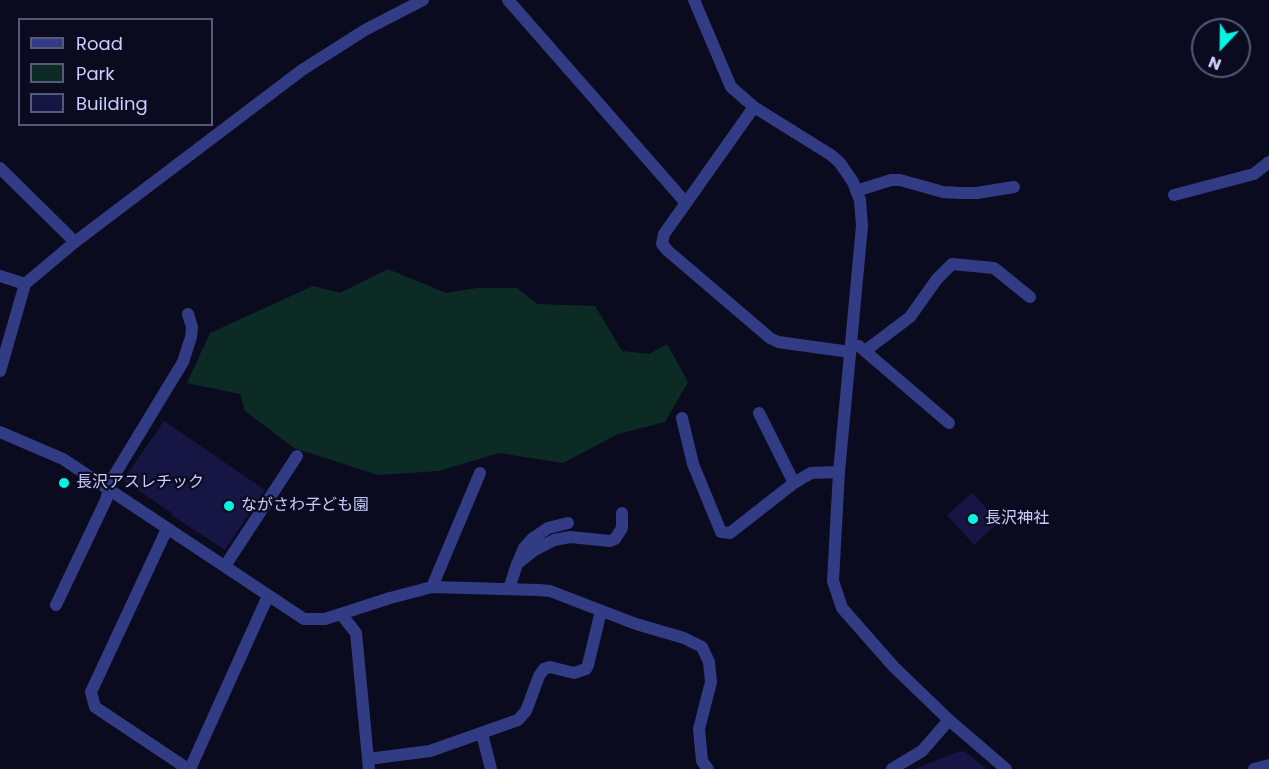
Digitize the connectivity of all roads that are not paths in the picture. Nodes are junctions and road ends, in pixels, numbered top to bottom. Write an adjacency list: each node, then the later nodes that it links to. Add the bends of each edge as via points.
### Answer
1 (423, 0): 11 (street, via 365,30 302,70)
2 (508, 0): 10 (street)
3 (693, 0): 4 (street, via 731,87)
4 (754, 107): 8 (street, via 831,155); 10 (street)
5 (1269, 162): 9 (street, via 1254,174)
6 (0, 168): 11 (street)
7 (1014, 187): 8 (street, via 959,193 891,180)
8 (856, 191): 16 (street, via 862,208 862,226)
9 (1174, 195)
10 (686, 203): 16 (street, via 662,239 668,251 770,338 778,342)
11 (75, 242): 13 (street)
12 (0, 276): 13 (street)
13 (25, 284): 18 (street)
14 (1030, 297): 17 (street, via 994,268 952,264 910,317)
15 (188, 314): 27 (street, via 191,337 183,362 112,479)
16 (850, 346): 17 (street); 24 (street)
17 (865, 351): 21 (street)
18 (0, 371)
19 (759, 413): 26 (street)
20 (682, 418): 26 (street, via 693,464 721,532 730,533)
21 (949, 423)
22 (0, 432): 27 (street, via 63,459)
23 (297, 456): 32 (street)
24 (839, 472): 26 (street, via 811,473); 39 (street, via 832,581 842,608 894,668)
25 (480, 473): 33 (street)
26 (794, 483)
27 (110, 490): 30 (street); 36 (street)
28 (622, 513): 31 (street, via 622,528 610,541 563,538 533,551)
29 (568, 523): 31 (street, via 548,528 532,539)
30 (167, 529): 32 (street); 43 (street, via 91,692 95,707)
31 (517, 564): 34 (street)
32 (225, 566): 35 (street)
33 (432, 587): 34 (street); 38 (street)
34 (509, 589): 37 (street, via 550,591)
35 (268, 596): 38 (street, via 304,619 318,621); 43 (street)
36 (56, 605)
37 (601, 611): 40 (street, via 586,669 574,673 544,669 523,717); 45 (street, via 702,646 711,682 699,729 702,761)
38 (341, 614): 41 (street, via 356,633)
39 (949, 720): 46 (street, via 921,751); 47 (street)
40 (482, 734): 41 (street, via 430,751); 44 (street)
41 (368, 764)
42 (1269, 765): 48 (street)
43 (189, 769)
44 (491, 769)
45 (708, 769)
46 (892, 769)
47 (1006, 769)
48 (1254, 769)

